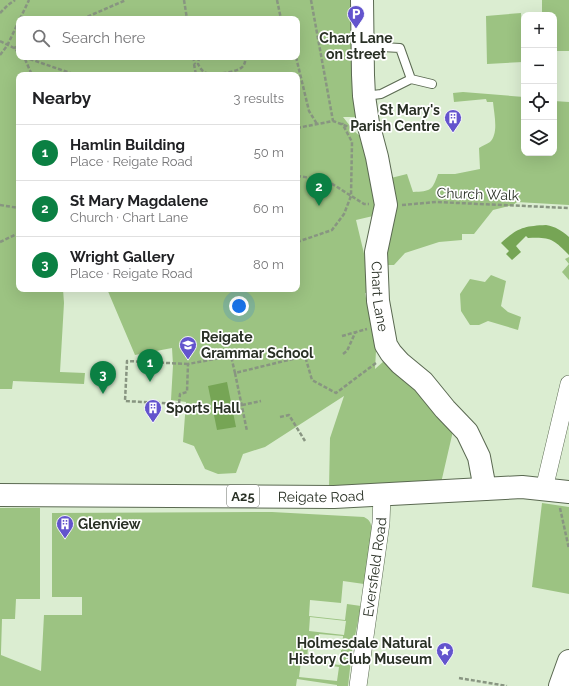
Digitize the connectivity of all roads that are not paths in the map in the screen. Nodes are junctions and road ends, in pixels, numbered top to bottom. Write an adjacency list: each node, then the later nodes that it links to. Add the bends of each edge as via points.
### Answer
1 (362, 0): 2 (main road, Chart Lane)
2 (362, 46): 3 (lane, via 400,48); 5 (main road, Chart Lane)
3 (411, 79): 4 (lane); 5 (lane)
4 (432, 84)
5 (373, 95): 7 (main road, Chart Lane, via 368,123 386,205 376,252 378,301 386,345 467,432 479,457)
6 (569, 384): 8 (street)
7 (485, 489): 8 (main road, Reigate Road / A25); 10 (main road, Reigate Road / A25)
8 (544, 489): 11 (main road, Reigate Road / A25)
9 (0, 495): 10 (main road, Reigate Road / A25)
10 (382, 495): 13 (street, Eversfield Road, via 381,523)
11 (564, 499)
12 (569, 661): 14 (main road)
13 (358, 686)
14 (560, 686)

